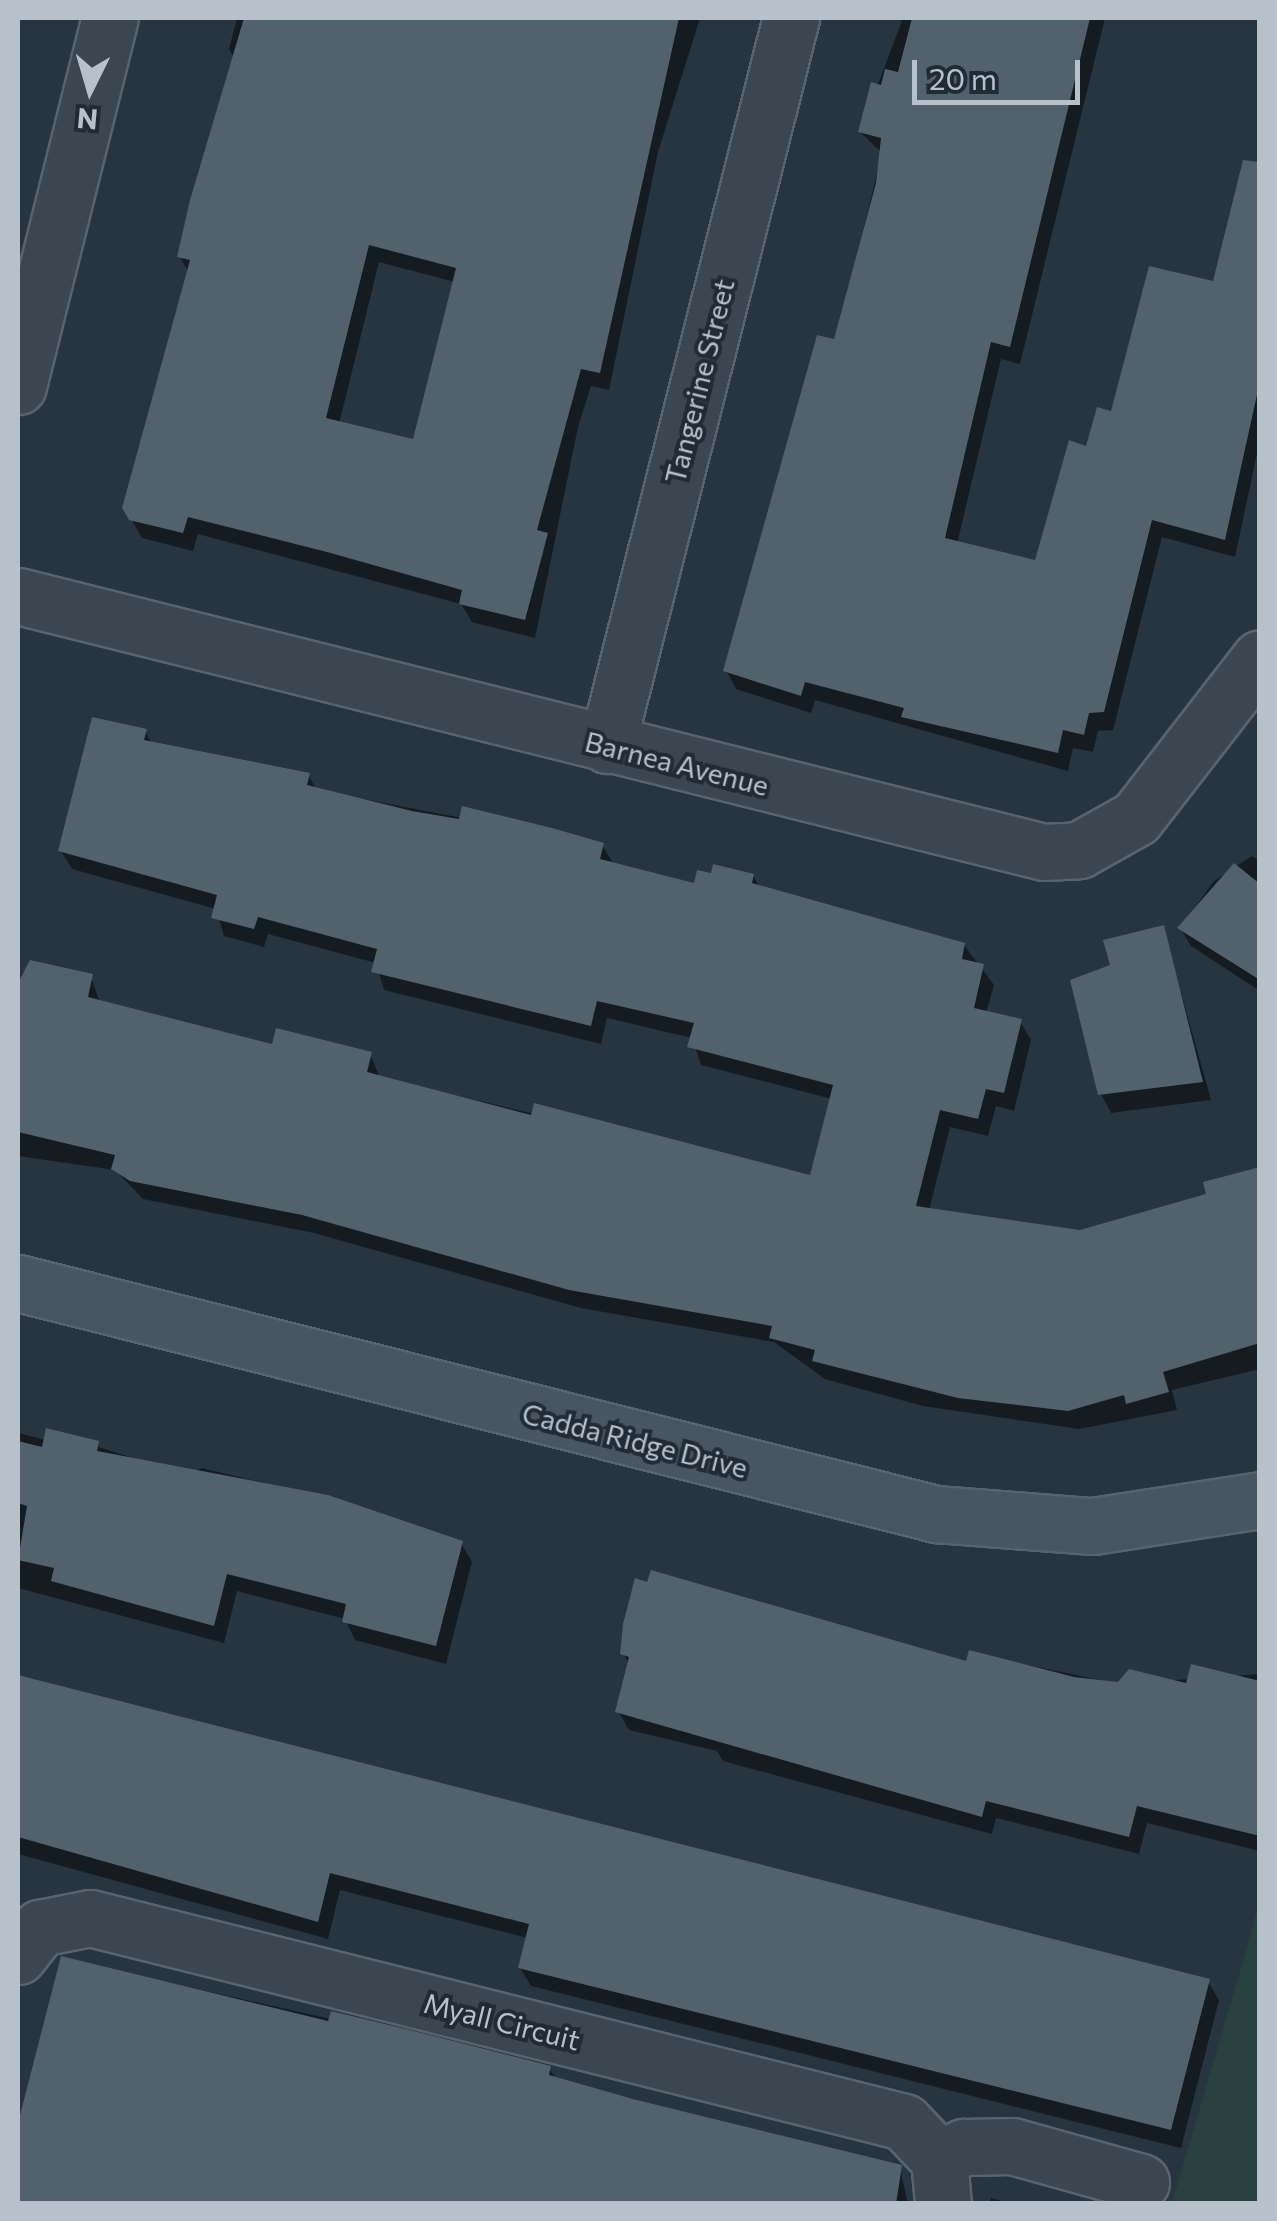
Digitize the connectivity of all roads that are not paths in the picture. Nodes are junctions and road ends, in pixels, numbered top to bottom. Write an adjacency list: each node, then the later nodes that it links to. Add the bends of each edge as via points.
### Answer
1 (110, 18): 3 (street)
2 (791, 18): 6 (street, Tangerine Street)
3 (18, 386)
4 (18, 596): 6 (street, Barnea Avenue)
5 (1260, 658): 6 (street, Barnea Avenue, via 1136,818 1079,850 995,845)
6 (607, 745)
7 (18, 1283): 8 (street, Cadda Ridge Drive, via 936,1514 1094,1526)
8 (1260, 1500)
9 (22, 1939): 10 (street, Myall Circuit, via 59,1919 106,1921 904,2122)
10 (941, 2181): 11 (street, via 964,2147 1012,2146)
11 (1141, 2182)

